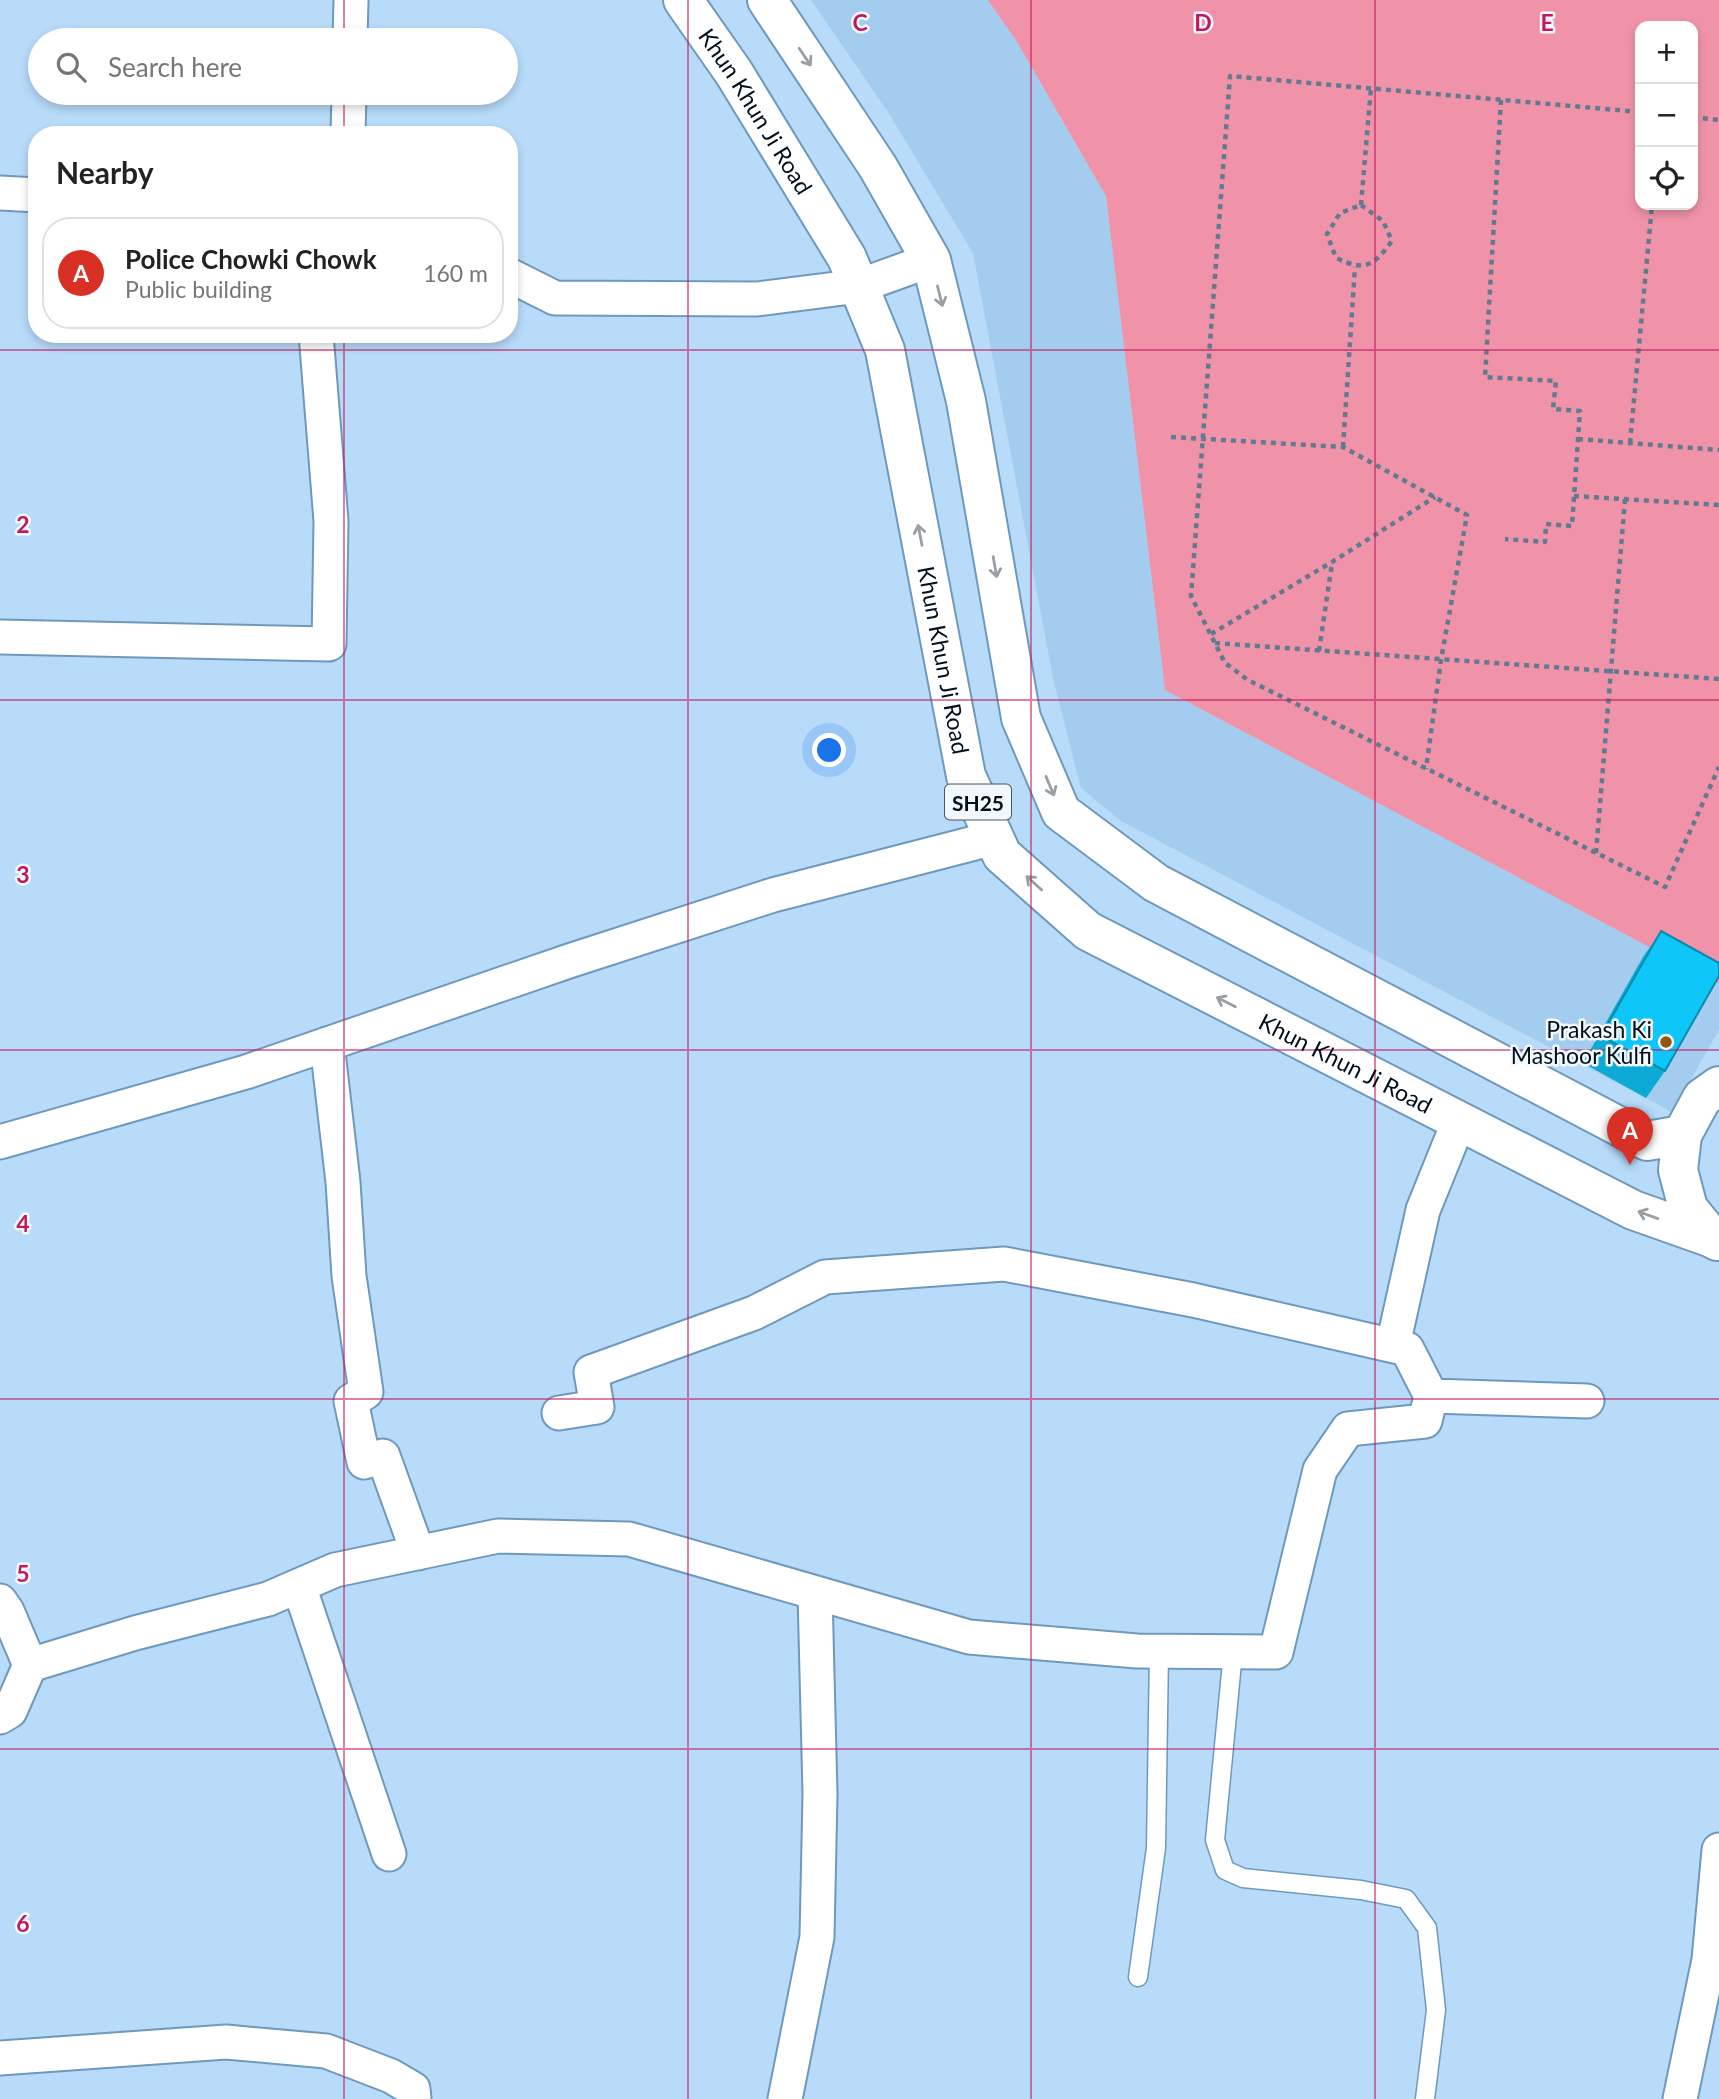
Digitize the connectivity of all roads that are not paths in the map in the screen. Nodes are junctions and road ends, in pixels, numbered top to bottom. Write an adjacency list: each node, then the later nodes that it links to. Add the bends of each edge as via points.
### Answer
1 (352, 0): 4 (street)
2 (683, 0): 11 (main road, Khun Khun Ji Road / SH25, via 741,84 847,258)
3 (767, 0): 9 (main road, one-way to 9, via 878,167)
4 (351, 28)
5 (349, 105): 6 (street)
6 (348, 126)
7 (0, 193): 8 (street)
8 (28, 195)
9 (931, 260): 11 (street); 18 (main road, one-way to 18, via 966,401 1021,718 1061,812 1156,883 1647,1141)
10 (518, 280): 11 (street, via 555,298 757,299)
11 (859, 286): 14 (main road, Khun Khun Ji Road / SH25, one-way to 11, via 966,776 885,350)
12 (317, 343): 13 (street, via 331,521 329,644)
13 (0, 637)
14 (995, 838): 15 (street, via 773,895); 17 (main road, Khun Khun Ji Road / SH25, one-way to 14, via 1088,931 1002,855)
15 (327, 1044): 19 (street); 25 (street, via 349,1276 366,1392 351,1401 364,1462 383,1456)
16 (1719, 1086): 18 (main road, SH25, via 1702,1098)
17 (1460, 1121): 20 (main road, Khun Khun Ji Road / SH25, one-way to 17, via 1633,1210); 21 (street, via 1423,1210)
18 (1682, 1135): 20 (main road, SH25, via 1678,1170 1688,1208)
19 (0, 1143)
20 (1715, 1240)
21 (1393, 1345): 22 (street, via 1407,1349); 24 (street, via 1004,1264 824,1277 754,1313 590,1372 597,1407)
22 (1431, 1396): 23 (street); 30 (street, via 1425,1421 1348,1429 1320,1470 1276,1652)
23 (1587, 1401)
24 (559, 1413)
25 (418, 1553): 26 (street, via 335,1570); 27 (street, via 498,1536 629,1539)
26 (299, 1586): 31 (street, via 268,1599); 34 (street)
27 (815, 1593): 29 (street, via 969,1637); 38 (street, via 820,1794 817,1937)
28 (0, 1601): 31 (street)
29 (1159, 1651): 30 (street); 35 (lane, via 1156,1848)
30 (1233, 1652): 39 (lane, via 1215,1840 1225,1870 1243,1878 1406,1899 1427,1928 1436,2010)
31 (30, 1665): 32 (street, via 10,1711)
32 (0, 1717)
33 (1719, 1850): 40 (street, via 1709,1960)
34 (389, 1854)
35 (1138, 1977)
36 (0, 2058): 37 (street, via 226,2042 326,2051 391,2076 413,2089)
37 (414, 2099)
38 (785, 2099)
39 (1425, 2099)
40 (1680, 2099)

